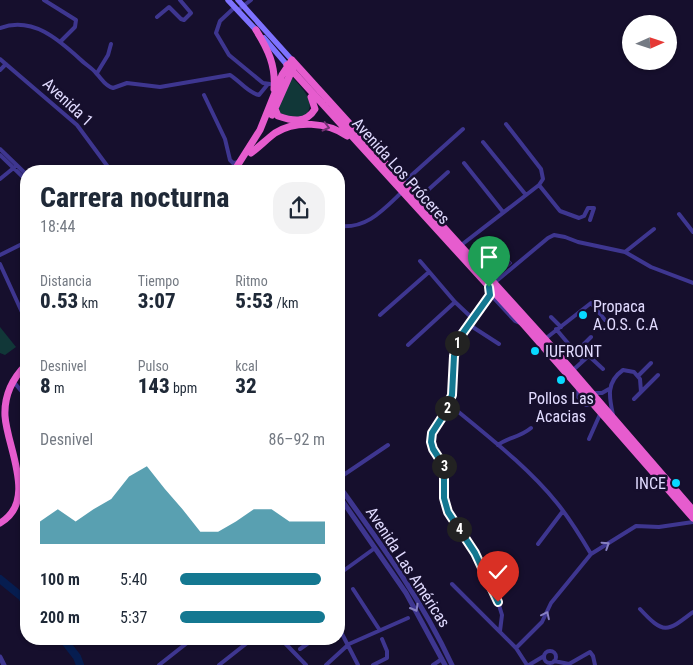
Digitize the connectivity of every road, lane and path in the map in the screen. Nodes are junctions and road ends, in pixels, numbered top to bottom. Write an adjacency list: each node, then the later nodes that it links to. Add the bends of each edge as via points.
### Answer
1 (44, 0): 12 (street, via 76,20 75,27)
2 (169, 0): 7 (street)
3 (180, 0): 7 (street, via 191,13 184,20)
4 (228, 0): 8 (main road, Avenida Los Próceres)
5 (238, 0): 8 (main road, Avenida Los Próceres)
6 (251, 0): 8 (street)
7 (169, 7): 9 (street)
8 (239, 8): 11 (main road, Avenida Los Próceres); 16 (main road, Avenida Los Próceres); 19 (street, via 220,21 216,33 229,55 263,83)
9 (157, 17)
10 (0, 28): 12 (street, via 28,25)
11 (256, 30): 16 (main road, Avenida Los Próceres); 19 (highway, via 268,48)
12 (61, 41): 18 (street)
13 (112, 44): 18 (street)
14 (0, 59): 15 (street, Avenida 1)
15 (6, 64): 17 (street); 33 (street, Avenida 1, via 77,125)
16 (292, 65): 20 (highway, Avenida Los Próceres); 22 (highway, via 282,75); 23 (highway); 41 (highway, Avenida Los Próceres)
17 (0, 70)
18 (97, 73): 19 (street, via 107,86 113,88 127,83 160,87 230,75 259,95)
19 (271, 84): 22 (highway)
20 (306, 87): 23 (highway, via 314,102 309,117 292,120 278,116); 26 (highway, Avenida Los Próceres)
21 (204, 95): 31 (street, via 225,139 230,160)
22 (274, 99): 31 (highway, via 260,130)
23 (275, 109): 29 (highway)
24 (506, 124): 42 (street, via 541,169 543,179)
25 (463, 129): 41 (street)
26 (356, 142): 29 (highway, one-way to 26, via 277,132 306,125 335,130); 43 (highway, Avenida Los Próceres)
27 (483, 142): 44 (street)
28 (0, 149): 36 (street)
29 (251, 153): 35 (highway)
30 (0, 155): 36 (street)
31 (239, 162): 34 (highway)
32 (464, 163): 46 (street)
33 (107, 165)
34 (237, 165)
35 (243, 165)
36 (16, 166): 37 (street); 38 (street); 40 (street)
37 (20, 169)
38 (20, 172)
39 (448, 172): 45 (street)
40 (0, 179)
41 (404, 182): 45 (highway, Avenida Los Próceres)
42 (539, 185): 44 (street); 48 (street, via 560,211 578,218 584,216 588,208 594,208)
43 (402, 192): 49 (street, via 369,221 358,226); 60 (highway, Avenida Los Próceres)
44 (526, 195): 46 (street)
45 (418, 199): 53 (highway, Avenida Los Próceres)
46 (503, 212): 53 (street)
47 (679, 214): 51 (street)
48 (590, 220)
49 (345, 226)
50 (654, 229): 54 (street)
51 (693, 232)
52 (20, 245): 55 (street)
53 (460, 246): 60 (highway, Avenida Los Próceres)
54 (625, 252): 59 (street, via 651,267); 60 (street, via 554,236)
55 (0, 255)
56 (420, 261): 58 (street)
57 (0, 264): 63 (street)
58 (429, 272): 62 (street); 64 (street)
59 (693, 283)
60 (491, 285): 61 (street); 69 (highway, Avenida Los Próceres); 72 (highway, Avenida Los Próceres)
61 (490, 295): 66 (street); 69 (street, via 515,321)
62 (455, 302): 66 (street); 74 (street)
63 (20, 308)
64 (380, 315)
65 (551, 317): 70 (street)
66 (472, 318): 68 (street)
67 (605, 320): 70 (street, via 591,303)
68 (468, 324): 73 (street); 90 (street, via 456,346)
69 (524, 325): 92 (highway, Avenida Los Próceres)
70 (558, 328): 72 (street); 75 (street)
71 (591, 337): 75 (street)
72 (545, 340): 79 (highway, Avenida Los Próceres)
73 (499, 344)
74 (408, 345)
75 (576, 352): 76 (street)
76 (583, 361): 78 (street, via 591,354); 79 (street)
77 (651, 363): 82 (street)
78 (602, 369)
79 (572, 371): 87 (highway, Avenida Los Próceres)
80 (20, 372): 83 (highway)
81 (658, 375): 86 (street)
82 (638, 376): 85 (street, via 631,370 623,370 613,378); 86 (street)
83 (13, 381): 84 (street); 105 (highway, via 6,399 5,416 18,486 14,508)
84 (20, 389)
85 (610, 389): 88 (street); 91 (street)
86 (641, 392): 89 (street)
87 (592, 393): 88 (street); 93 (highway, Avenida Los Próceres)
88 (602, 393): 91 (street)
89 (634, 399)
90 (449, 404): 97 (street); 116 (street, via 432,433 431,442 444,466 448,512 475,553 498,602 502,615)
91 (610, 404): 93 (street)
92 (601, 412): 95 (street); 103 (highway, Avenida Los Próceres)
93 (613, 419): 101 (highway, Avenida Los Próceres)
94 (531, 428): 97 (street)
95 (589, 439)
96 (388, 445): 98 (street)
97 (498, 445): 102 (street)
98 (345, 474)
99 (345, 494): 138 (street, Avenida Las Américas, via 411,588)
100 (345, 504): 107 (street, Avenida Las Américas)
101 (693, 510)
102 (563, 511): 106 (street); 108 (street)
103 (693, 518)
104 (693, 522): 108 (street, one-way to 104, via 636,526 659,527)
105 (0, 524)
106 (538, 544)
107 (376, 547): 109 (street); 129 (street, Avenida Las Américas, one-way to 129, via 406,593)
108 (591, 554): 124 (street, one-way to 108, via 542,622 551,603)
109 (345, 570)
110 (452, 584): 116 (street)
111 (353, 589): 115 (street)
112 (640, 609): 113 (street, via 656,624 666,628 672,628)
113 (693, 612)
114 (408, 618): 115 (street)
115 (379, 629): 119 (street)
116 (500, 631): 124 (street)
117 (345, 638): 119 (street)
118 (382, 639): 136 (street, via 387,658)
119 (349, 644): 130 (street); 135 (street)
120 (184, 645): 132 (street)
121 (244, 645): 133 (street)
122 (287, 645): 134 (street)
123 (306, 645): 125 (street)
124 (516, 648): 139 (street)
125 (300, 649)
126 (544, 656): 128 (street, via 547,662); 128 (street, via 547,651 553,652); 139 (street)
127 (0, 657): 131 (street)
128 (554, 661): 140 (street, via 569,664 590,652)
129 (443, 662): 137 (street)
130 (328, 664)
131 (4, 665)
132 (159, 665)
133 (219, 665)
134 (306, 665)
135 (358, 665)
136 (373, 665)
137 (434, 665)
138 (452, 665)
139 (528, 665)
140 (595, 665)

